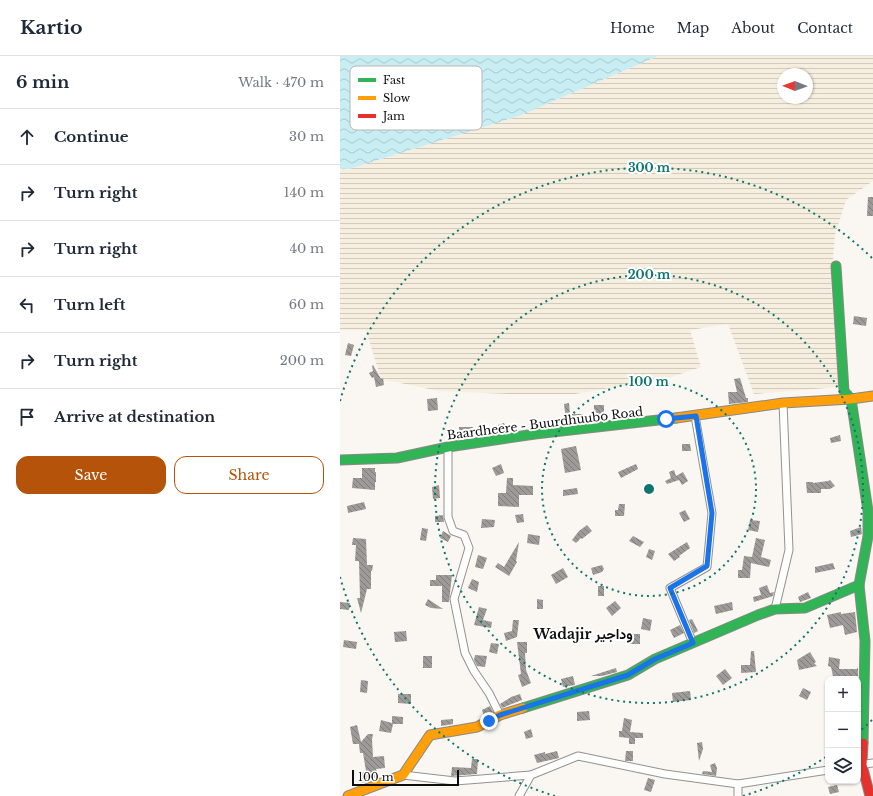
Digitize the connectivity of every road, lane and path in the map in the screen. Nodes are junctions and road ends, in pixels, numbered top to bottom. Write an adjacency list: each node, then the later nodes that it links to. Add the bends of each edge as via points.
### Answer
1 (836, 266): 3 (street, via 844,391)
2 (873, 396): 3 (street, Baardheere - Buurdhuubo Road)
3 (851, 399): 4 (street, Baardheere - Buurdhuubo Road); 8 (street, via 868,511 868,536)
4 (783, 403): 5 (street, Baardheere - Buurdhuubo Road); 9 (street, via 789,550)
5 (696, 416): 6 (street, Baardheere - Buurdhuubo Road, via 535,434); 10 (street, via 712,513 707,566 670,588)
6 (448, 447): 7 (street, Baardheere - Buurdhuubo Road, via 397,458); 11 (street, via 448,517 453,531 464,536 469,548 454,599 465,653)
7 (340, 460)
8 (858, 585): 9 (street, via 805,608); 12 (street, via 865,641)
9 (775, 609): 10 (street)
10 (693, 643): 11 (street, via 655,659 628,675)
11 (500, 715): 18 (street, via 478,727 430,735)
12 (861, 748)
13 (873, 763): 14 (street)
14 (861, 765)
15 (861, 768): 23 (street)
16 (825, 770): 19 (street)
17 (530, 774): 18 (street, via 455,781); 19 (street, via 578,756 665,774); 21 (street)
18 (403, 775): 20 (street)
19 (738, 784): 22 (street)
20 (348, 796)
21 (519, 796)
22 (738, 796)
23 (870, 796)

